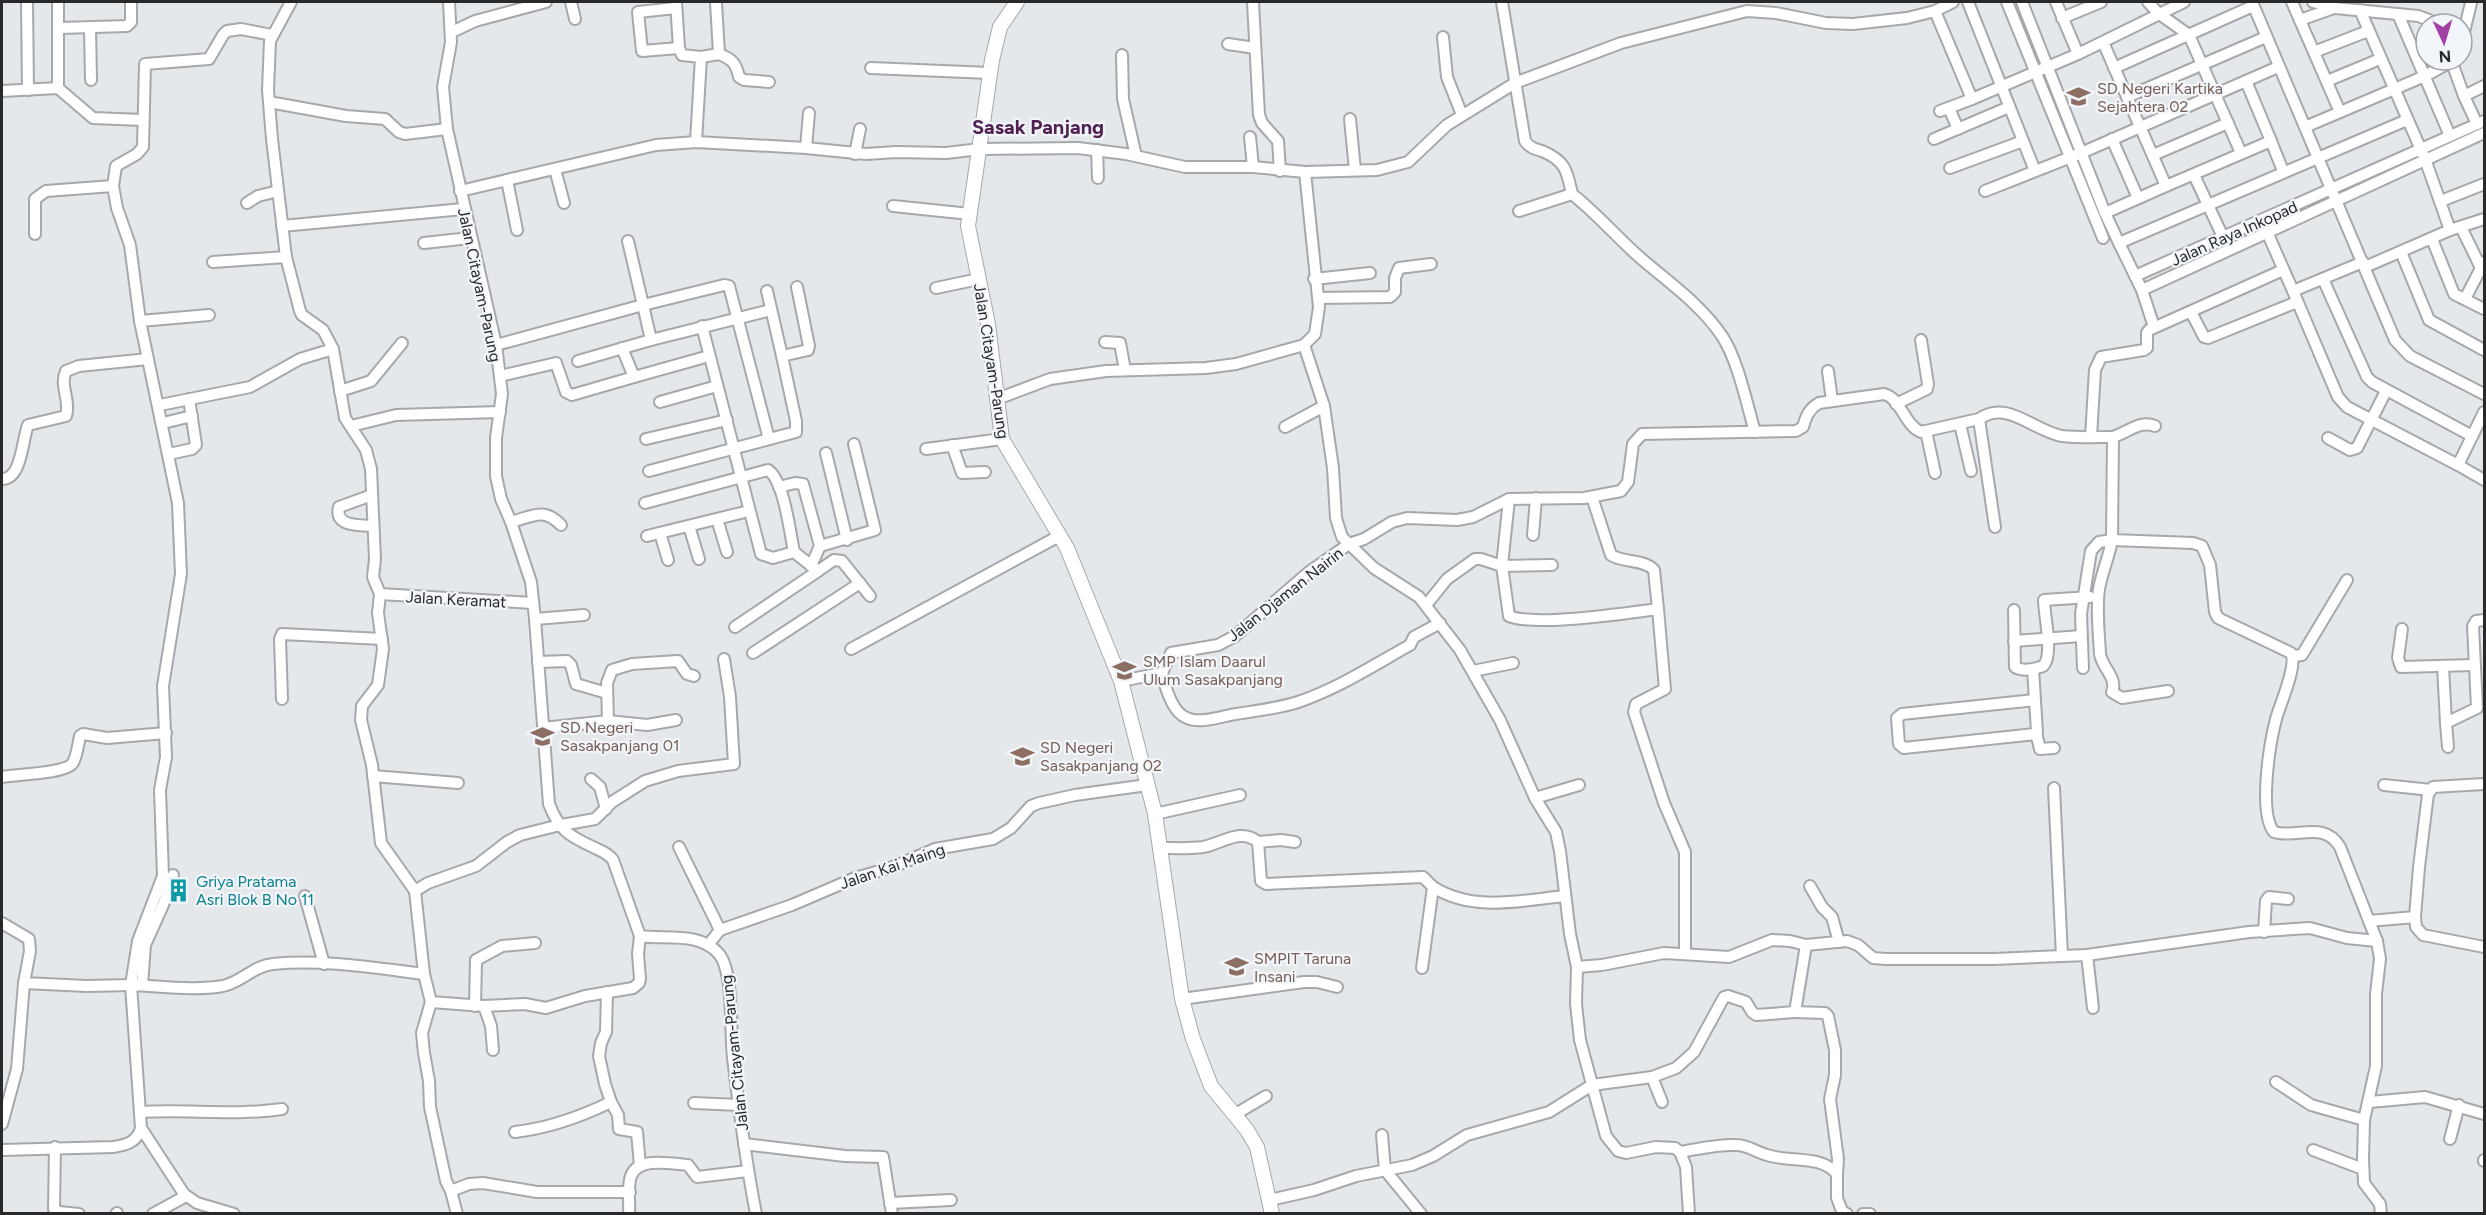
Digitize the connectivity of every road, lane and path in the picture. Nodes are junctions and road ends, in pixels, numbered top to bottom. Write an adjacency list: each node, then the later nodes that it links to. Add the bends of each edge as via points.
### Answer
1 (27, 2): 71 (street)
2 (58, 2): 36 (street)
3 (131, 2): 37 (street, via 129,25)
4 (291, 2): 40 (street)
5 (449, 2): 38 (street, Jalan Citayam-Parung)
6 (546, 2): 38 (street, via 475,21)
7 (571, 2): 34 (street)
8 (716, 2): 49 (street)
9 (1017, 2): 61 (main road, Jalan Citayam-Parung, via 1000,27)
10 (1253, 2): 47 (street)
11 (1502, 2): 67 (street)
12 (1953, 2): 27 (street)
13 (1968, 2): 69 (street)
14 (2007, 2): 58 (street)
15 (2022, 2): 58 (street)
16 (2056, 2): 33 (street)
17 (2101, 2): 33 (street)
18 (2148, 2): 30 (street)
19 (2184, 2): 30 (street)
20 (2292, 2): 35 (street)
21 (2313, 2): 26 (street)
22 (2471, 3): 29 (street)
23 (2252, 4): 41 (street); 43 (street)
24 (676, 5): 25 (street); 46 (street)
25 (638, 7): 46 (street, via 642,51)
26 (2335, 8): 28 (street); 35 (street)
27 (1935, 10): 67 (street, via 1896,20 1853,24 1747,11 1602,49); 77 (street)
28 (2360, 10): 31 (street); 39 (street)
29 (2469, 12)
30 (2158, 13): 41 (street); 44 (street)
31 (2398, 14): 32 (street); 62 (street)
32 (2414, 16)
33 (2062, 18): 50 (street)
34 (575, 19)
35 (2300, 20): 48 (street)
36 (59, 28): 37 (street); 70 (street)
37 (90, 28): 63 (street)
38 (452, 32): 90 (street, Jalan Citayam-Parung, via 443,87)
39 (2368, 32): 48 (street); 53 (street)
40 (272, 35): 78 (street); 84 (street, via 233,30 223,35 209,59 145,64)
41 (2189, 35): 54 (street); 57 (street)
42 (1443, 37): 82 (street, via 1447,76)
43 (2266, 37): 54 (street); 55 (street)
44 (2103, 42): 50 (street); 57 (street)
45 (1228, 44): 47 (street)
46 (679, 48): 52 (street, via 686,56)
47 (1255, 48): 115 (street, via 1260,120 1278,141)
48 (2314, 51): 65 (street)
49 (719, 54): 52 (street); 66 (street, via 731,59 744,80)
50 (2078, 54): 58 (street)
51 (1122, 55): 109 (street, via 1123,99)
52 (701, 57): 100 (street)
53 (2380, 59): 65 (street); 72 (street)
54 (2202, 64): 74 (street); 76 (street)
55 (2278, 67): 64 (street); 89 (street)
56 (871, 68): 61 (street)
57 (2114, 68): 76 (street)
58 (2042, 70): 69 (street); 107 (street)
59 (2432, 72): 62 (street)
60 (2456, 72): 75 (street)
61 (990, 73): 102 (main road, Jalan Citayam-Parung)
62 (2425, 76): 72 (street); 95 (street)
63 (91, 80)
64 (2246, 81): 74 (street); 99 (street)
65 (2327, 81): 80 (street)
66 (769, 82)
67 (1515, 83): 82 (street); 129 (street, via 1525,141 1564,165)
68 (2484, 86): 75 (street)
69 (2002, 87): 77 (street); 79 (street)
70 (58, 88): 71 (street); 84 (street, via 93,118)
71 (28, 90): 73 (street)
72 (2393, 90): 80 (street); 85 (street)
73 (2, 91)
74 (2215, 94): 87 (street); 88 (street)
75 (2464, 96): 86 (street)
76 (2127, 97): 88 (street)
77 (1972, 99): 92 (street, via 1944,110)
78 (269, 102): 90 (street, via 385,119 405,134); 126 (street)
79 (2009, 107): 92 (street); 98 (street)
80 (2340, 112): 89 (street)
81 (809, 113): 101 (street)
82 (1462, 115): 114 (street, via 1408,162 1391,168)
83 (1350, 119): 114 (street)
84 (143, 120): 123 (street, via 143,147 116,166)
85 (2406, 120): 106 (street); 110 (street)
86 (2481, 122): 95 (street, Jalan Raya Inkopad)
87 (2228, 123): 104 (street); 108 (street)
88 (2141, 127): 97 (street); 108 (street)
89 (2305, 127): 110 (street)
90 (447, 129): 127 (street, Jalan Citayam-Parung)
91 (860, 129): 105 (street)
92 (1958, 129): 96 (street)
93 (2484, 133): 106 (street, Jalan Raya Inkopad)
94 (1250, 136): 111 (street)
95 (2450, 136): 106 (street, Jalan Raya Inkopad)
96 (1934, 139)
97 (2112, 139): 107 (street); 130 (street)
98 (2023, 141): 112 (street); 116 (street)
99 (2271, 141): 104 (street); 117 (street)
100 (696, 142): 101 (street); 113 (street, via 656,145)
101 (806, 148): 105 (street)
102 (980, 148): 103 (street); 105 (street); 140 (main road, Jalan Citayam-Parung)
103 (1097, 150): 109 (street); 120 (street)
104 (2241, 153): 119 (street)
105 (855, 154)
106 (2422, 154): 125 (street, Jalan Raya Inkopad); 131 (street, Jalan Raya Inkopad); 132 (street)
107 (2075, 155): 116 (street); 139 (street); 149 (street)
108 (2153, 155): 124 (street)
109 (1136, 156): 111 (street, via 1185,167)
110 (2318, 156): 117 (street); 125 (street)
111 (1253, 167): 115 (street)
112 (1950, 168)
113 (555, 169): 121 (street); 134 (street)
114 (1355, 170): 118 (street)
115 (1280, 171): 118 (street)
116 (2035, 171): 128 (street)
117 (2283, 171): 135 (street)
118 (1305, 172): 164 (street)
119 (2194, 175): 124 (street); 135 (street)
120 (1098, 178)
121 (507, 180): 127 (street); 144 (street)
122 (2484, 184): 132 (street)
123 (113, 186): 146 (street, via 46,191 38,195); 180 (street, via 130,245)
124 (2166, 186): 130 (street)
125 (2332, 190): 131 (street); 147 (street, Jalan Raya Inkopad)
126 (278, 191): 133 (street); 142 (street)
127 (460, 191): 137 (street, Jalan Citayam-Parung)
128 (1985, 191)
129 (1572, 194): 138 (street); 223 (street, via 1683,294 1722,336)
130 (2138, 198): 139 (street)
131 (2337, 201): 145 (street, Jalan Raya Inkopad); 158 (street)
132 (2440, 201): 143 (street)
133 (247, 203)
134 (564, 203)
135 (2208, 204): 147 (street); 153 (street)
136 (893, 206): 140 (street)
137 (463, 209): 142 (street); 148 (street, Jalan Citayam-Parung)
138 (1519, 211)
139 (2105, 213): 153 (street)
140 (970, 214): 163 (main road, Jalan Citayam-Parung, via 968,232)
141 (2484, 219): 143 (street)
142 (282, 226): 155 (street)
143 (2456, 228): 150 (street); 159 (street)
144 (517, 230)
145 (2267, 232): 160 (street); 168 (street, Jalan Raya Inkopad)
146 (35, 234)
147 (2223, 237): 162 (street, Jalan Raya Inkopad)
148 (470, 238): 152 (street); 187 (street, Jalan Citayam-Parung)
149 (2103, 238)
150 (2432, 239): 154 (street); 172 (street, via 2454,294)
151 (628, 241): 174 (street)
152 (424, 243)
153 (2119, 243): 162 (street)
154 (2401, 252): 158 (street); 191 (street, via 2429,320)
155 (286, 257): 156 (street); 190 (street, via 302,315 323,330)
156 (213, 262)
157 (1431, 264): 171 (street, via 1399,268 1395,292 1390,297)
158 (2364, 265): 165 (street); 203 (street, via 2399,346 2410,356)
159 (2483, 265): 172 (street)
160 (2283, 270): 170 (street); 177 (street)
161 (1370, 273): 164 (street)
162 (2135, 276): 168 (street)
163 (979, 279): 167 (street); 205 (main road, Jalan Citayam-Parung)
164 (1314, 279): 171 (street)
165 (2323, 279): 170 (street); 202 (street, via 2367,377)
166 (797, 287): 193 (street, via 809,346 808,350)
167 (936, 288)
168 (2142, 290): 182 (street)
169 (767, 291): 176 (street)
170 (2292, 291): 173 (street)
171 (1318, 298): 188 (street, via 1315,334)
172 (2465, 299): 175 (street)
173 (2297, 302): 177 (street, via 2208,338); 216 (street, via 2338,397)
174 (643, 305): 179 (street, via 724,285 729,286); 183 (street); 187 (street)
175 (2484, 309)
176 (771, 310): 179 (street); 193 (street)
177 (2191, 312): 182 (street)
178 (209, 315): 180 (street)
179 (737, 317): 181 (street); 229 (street)
180 (140, 321): 194 (street)
181 (702, 326): 183 (street); 192 (street)
182 (2154, 327): 224 (street, via 2147,333 2144,350 2098,360)
183 (651, 340): 189 (street)
184 (1921, 340): 208 (street, via 1927,389)
185 (1105, 342): 196 (street, via 1120,343)
186 (402, 343): 201 (street, via 371,381)
187 (496, 345): 198 (street, Jalan Citayam-Parung)
188 (1304, 345): 196 (street, via 1226,365); 210 (street)
189 (622, 348): 195 (street); 199 (street)
190 (333, 349): 201 (street); 204 (street, via 300,359 250,387)
191 (2484, 350)
192 (709, 356): 199 (street); 200 (street)
193 (782, 356): 229 (street, via 797,427 796,432)
194 (148, 359): 209 (street); 243 (street, via 79,366 66,371 66,416 28,425 15,473)
195 (578, 361)
196 (1125, 370): 205 (street, via 1050,379)
197 (1828, 371): 206 (street)
198 (500, 376): 199 (street, via 556,363 566,393 572,395); 212 (street, Jalan Citayam-Parung)
199 (634, 377)
200 (717, 386): 207 (street); 215 (street)
201 (340, 391): 219 (street, via 345,418)
202 (2386, 391): 216 (street); 225 (street)
203 (2484, 393)
204 (189, 399): 209 (street); 213 (street)
205 (997, 399): 230 (main road, Jalan Citayam-Parung)
206 (1832, 401): 208 (street, via 1884,394); 223 (street, via 1812,407 1801,430)
207 (660, 402)
208 (1896, 404): 222 (street, via 1918,431)
209 (160, 405): 217 (street)
210 (1324, 406): 221 (street); 264 (street, via 1336,518 1342,537)
211 (2484, 411): 225 (street)
212 (500, 412): 219 (street, via 396,415); 253 (street, Jalan Citayam-Parung, via 496,476)
213 (192, 416): 217 (street); 236 (street, via 195,447)
214 (1979, 419): 218 (street); 224 (street, via 2003,412 2054,434); 257 (street)
215 (727, 420): 228 (street); 234 (street)
216 (2371, 421): 227 (street, via 2354,450); 237 (street)
217 (163, 423): 236 (street)
218 (1960, 424): 222 (street); 239 (street)
219 (351, 426): 246 (street, via 368,458)
220 (2155, 426): 226 (street, via 2144,422)
221 (1285, 427)
222 (1926, 431): 241 (street)
223 (1755, 432): 247 (street, via 1642,434 1633,444 1625,489)
224 (2091, 436): 226 (street)
225 (2472, 436): 237 (street)
226 (2113, 437): 263 (street)
227 (2328, 438)
228 (646, 439)
229 (769, 439): 234 (street)
230 (1002, 439): 232 (street); 261 (main road, Jalan Citayam-Parung)
231 (854, 444): 262 (street, via 875,530)
232 (952, 445): 233 (street); 240 (street, via 962,473)
233 (926, 449)
234 (734, 450): 238 (street); 242 (street)
235 (826, 453): 262 (street)
236 (169, 454): 314 (street, via 181,521 181,573 163,676)
237 (2458, 465): 244 (street)
238 (648, 471)
239 (1971, 471)
240 (985, 472)
241 (1935, 472)
242 (741, 477): 245 (street, via 768,470); 250 (street); 251 (street)
243 (2, 479)
244 (2484, 480)
245 (779, 487): 265 (street, via 803,484); 269 (street)
246 (372, 495): 255 (street); 255 (street, via 339,507 338,513 346,523)
247 (1592, 497): 248 (street); 280 (street, via 1611,555 1654,570)
248 (1536, 498): 249 (street); 259 (street)
249 (1509, 499): 264 (street, Jalan Djaman Nairin, via 1465,519 1399,520); 271 (street)
250 (645, 503)
251 (749, 512): 252 (street); 269 (street, via 761,554)
252 (717, 519): 256 (street); 266 (street)
253 (511, 522): 254 (street, via 549,514); 278 (street, Jalan Citayam-Parung, via 529,574)
254 (561, 525)
255 (373, 526): 274 (street, via 373,578)
256 (689, 526): 258 (street); 267 (street)
257 (1995, 527)
258 (660, 533): 260 (street); 268 (street)
259 (1533, 535)
260 (647, 536)
261 (1059, 536): 292 (street); 305 (main road, Jalan Citayam-Parung)
262 (848, 540): 265 (street)
263 (2112, 540): 276 (street, via 2093,547); 277 (street); 294 (street, via 2202,546 2210,565 2218,618 2287,649)
264 (1349, 544): 279 (street, via 1374,568); 303 (street, Jalan Djaman Nairin, via 1299,580 1235,636 1218,645 1172,653)
265 (820, 546): 269 (street)
266 (727, 552)
267 (699, 559)
268 (668, 560)
269 (806, 561): 273 (street, via 838,560); 286 (street, via 788,592)
270 (1552, 565): 271 (street)
271 (1502, 566): 279 (street, via 1475,559 1447,579); 280 (street, via 1507,612 1514,618 1588,617)
272 (2347, 580): 294 (street, via 2302,655)
273 (860, 583): 275 (street); 293 (street)
274 (380, 594): 278 (street, Jalan Keramat); 290 (street)
275 (870, 596)
276 (2082, 597): 277 (street); 288 (street); 289 (street, via 2044,600)
277 (2099, 597): 306 (street, via 2101,657 2113,680 2112,692 2122,698)
278 (532, 603): 283 (street, Jalan Citayam-Parung)
279 (1426, 604): 285 (street)
280 (1658, 609): 356 (street, via 1665,689 1636,704 1634,716 1685,852)
281 (2013, 610): 291 (street)
282 (584, 615): 283 (street)
283 (536, 619): 296 (street, Jalan Citayam-Parung)
284 (2484, 620): 298 (street, via 2473,623)
285 (1440, 623): 302 (street); 303 (street, via 1414,637 1410,645 1334,686 1273,708 1202,720 1185,718 1169,694)
286 (735, 627)
287 (2402, 629): 299 (street, via 2398,658 2401,667)
288 (2081, 636): 289 (street); 300 (street)
289 (2048, 638): 291 (street); 301 (street, via 2047,664)
290 (382, 639): 308 (street, via 282,634); 318 (street, via 378,685 364,702 361,714)
291 (2014, 641): 301 (street, via 2015,667)
292 (851, 649)
293 (753, 653)
294 (2293, 656): 345 (street, via 2269,755 2268,821 2278,833 2305,830 2333,837)
295 (724, 659): 330 (street, via 734,764 660,775 637,785)
296 (538, 662): 307 (street, via 567,661 576,684); 313 (street, Jalan Citayam-Parung)
297 (1513, 663): 302 (street)
298 (2474, 665): 299 (street); 312 (street, via 2477,708)
299 (2443, 666): 312 (street)
300 (2083, 668)
301 (2034, 669): 309 (street)
302 (1473, 671): 329 (street, via 1507,732)
303 (1162, 673): 305 (street)
304 (694, 676): 307 (street, via 687,674 678,661 621,666 612,670)
305 (1121, 681): 323 (main road, Jalan Citayam-Parung)
306 (2168, 691)
307 (607, 693): 311 (street)
308 (282, 699)
309 (2036, 700): 315 (street); 315 (street, via 1902,714 1897,718 1899,744 1904,747)
310 (676, 720): 311 (street, via 647,726)
311 (608, 721): 313 (street)
312 (2446, 723): 316 (street)
313 (543, 728): 332 (street, Jalan Citayam-Parung, via 549,804)
314 (166, 733): 319 (street, via 107,738 83,734 70,766); 364 (street, via 160,790 163,876 138,941)
315 (2037, 733): 317 (street, via 2040,749)
316 (2448, 747)
317 (2054, 748)
318 (373, 776): 321 (street); 340 (street, via 381,843)
319 (2, 777)
320 (591, 779): 330 (street, via 600,787)
321 (459, 783)
322 (2484, 784): 327 (street, via 2441,785)
323 (1148, 785): 331 (main road, Jalan Citayam-Parung); 347 (street, Jalan Kai Maing, via 1039,802 993,839 935,849)
324 (1579, 785): 329 (street)
325 (2384, 785): 327 (street)
326 (2054, 788): 358 (street)
327 (2431, 790): 344 (street)
328 (1240, 795): 331 (street)
329 (1535, 798): 342 (street, via 1556,832)
330 (606, 809): 332 (street, via 588,822)
331 (1155, 814): 336 (main road, Jalan Citayam-Parung)
332 (559, 825): 340 (street, via 513,838 476,866); 349 (street, via 613,860)
333 (1258, 842): 334 (street); 336 (street, via 1244,835 1201,848); 339 (street, via 1261,881 1266,884 1415,876 1423,877)
334 (1295, 842)
335 (679, 847): 347 (street)
336 (1160, 848): 367 (main road, Jalan Citayam-Parung)
337 (173, 875): 364 (street, via 145,945)
338 (1810, 886): 351 (street, via 1832,917)
339 (1432, 887): 342 (street, via 1478,904); 361 (street)
340 (415, 891): 362 (street)
341 (305, 896): 359 (street)
342 (1564, 896): 360 (street)
343 (2289, 899): 348 (street, via 2269,897)
344 (2415, 917): 345 (street); 355 (street, via 2416,927 2423,935)
345 (2369, 921): 350 (street)
346 (2, 923): 363 (street, via 29,939)
347 (720, 930): 353 (street)
348 (2264, 932): 350 (street, via 2310,928); 357 (street)
349 (640, 936): 353 (street, via 680,938); 366 (street, via 639,983 633,988)
350 (2377, 941): 379 (street, via 2380,959 2376,1066)
351 (1839, 942): 354 (street); 358 (street, via 1853,942 1879,959)
352 (535, 943): 369 (street, via 499,946 476,960)
353 (708, 945): 381 (street, Jalan Citayam-Parung, via 719,955 728,984)
354 (1806, 945): 356 (street, via 1772,939 1729,957); 371 (street)
355 (2484, 947)
356 (1685, 953): 360 (street)
357 (2087, 955): 358 (street); 370 (street)
358 (2062, 956)
359 (324, 964): 362 (street); 364 (street, via 262,965 224,986)
360 (1577, 967): 375 (street, via 1576,1014)
361 (1422, 968)
362 (424, 974): 368 (street)
363 (24, 982): 364 (street); 388 (street, via 17,1069)
364 (137, 985): 384 (street)
365 (1337, 987): 367 (street, via 1304,982)
366 (607, 992): 369 (street, via 549,1007); 377 (street, via 606,1032 599,1056)
367 (1182, 999): 386 (main road, Jalan Citayam-Parung, via 1206,1077)
368 (431, 1002): 369 (street); 403 (street, via 423,1033 430,1107)
369 (480, 1006): 372 (street, via 491,1026)
370 (2093, 1008)
371 (1795, 1012): 373 (street, via 1756,1015 1746,1002 1724,997 1688,1059); 402 (street, via 1828,1016 1835,1050 1830,1099)
372 (493, 1050)
373 (1652, 1077): 375 (street); 378 (street)
374 (2276, 1082): 387 (street, via 2311,1105)
375 (1592, 1085): 397 (street, via 1606,1136 1618,1151 1667,1147); 400 (street, via 1549,1112 1467,1135 1424,1161)
376 (1266, 1096): 386 (street)
377 (611, 1102): 390 (street, via 556,1125); 398 (street, via 618,1115 619,1129 637,1132)
378 (1662, 1102)
379 (2370, 1102): 382 (street, via 2415,1096); 387 (street)
380 (694, 1103): 381 (street)
381 (739, 1105): 393 (street, Jalan Citayam-Parung)
382 (2458, 1105): 385 (street); 392 (street)
383 (282, 1109): 384 (street, via 239,1114)
384 (140, 1112): 389 (street)
385 (2484, 1114)
386 (1234, 1115): 407 (main road, Jalan Citayam-Parung, via 1257,1147)
387 (2364, 1120): 399 (street)
388 (2, 1124)
389 (141, 1128): 394 (street, via 135,1139 123,1145); 405 (street)
390 (515, 1132)
391 (1382, 1135): 400 (street)
392 (2450, 1139)
393 (744, 1144): 401 (street, Jalan Citayam-Parung); 409 (street, via 845,1156 883,1156)
394 (55, 1148): 395 (street); 410 (street, via 54,1209)
395 (2, 1150)
396 (2313, 1150): 399 (street)
397 (1680, 1152): 402 (street, via 1740,1145 1767,1156 1822,1162); 417 (street, via 1686,1167)
398 (640, 1167): 401 (street, via 651,1162 688,1165 697,1177); 404 (street, via 632,1173)
399 (2363, 1169): 421 (street, via 2364,1183 2380,1204)
400 (1384, 1170): 407 (street, via 1347,1178); 416 (street)
401 (748, 1171): 415 (street, Jalan Citayam-Parung)
402 (1837, 1174): 418 (street, via 1837,1198)
403 (451, 1191): 404 (street, via 469,1184 490,1183 537,1192); 413 (street)
404 (630, 1192): 414 (street)
405 (186, 1196): 408 (street); 411 (street)
406 (951, 1200): 409 (street)
407 (1271, 1207)
408 (198, 1208): 412 (street)
409 (891, 1208)
410 (79, 1214)
411 (153, 1214)
412 (234, 1214)
413 (457, 1214)
414 (629, 1214)
415 (756, 1214)
416 (1421, 1214)
417 (1689, 1214)
418 (1847, 1214)
419 (1863, 1214): 420 (street)
420 (1870, 1214)
421 (2381, 1214)

